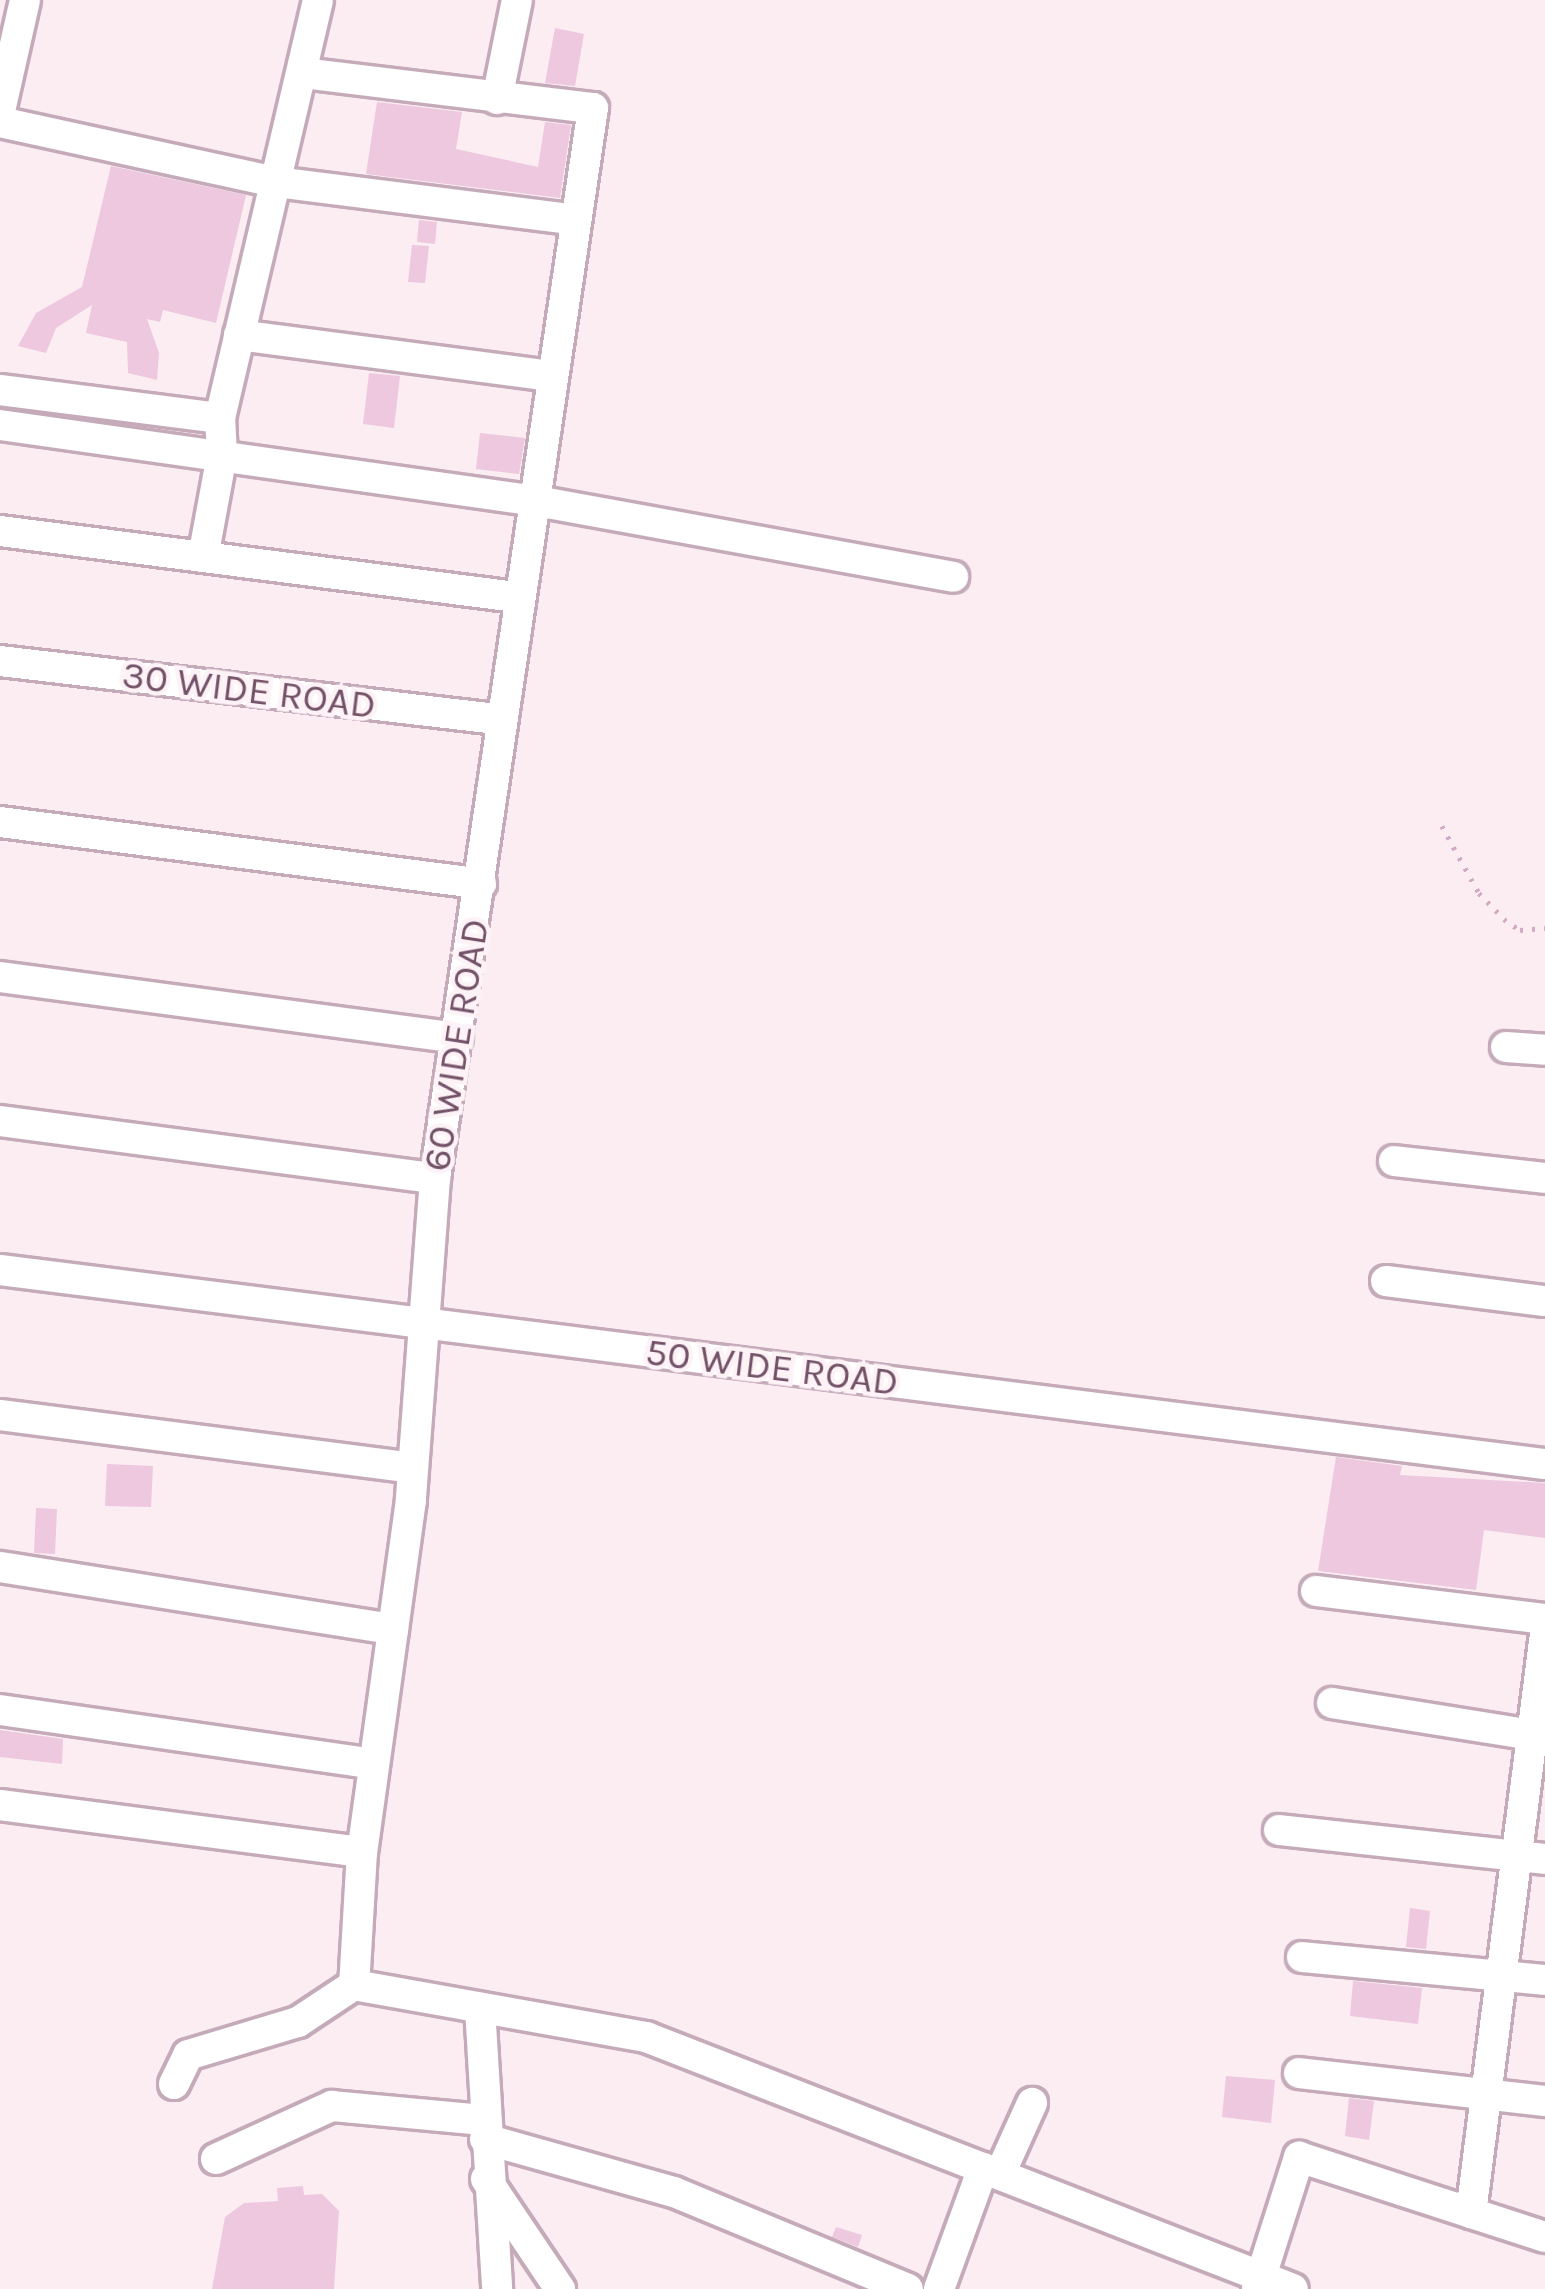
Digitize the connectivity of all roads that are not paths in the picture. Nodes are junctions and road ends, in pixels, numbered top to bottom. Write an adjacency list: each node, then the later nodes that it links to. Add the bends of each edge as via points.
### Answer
1 (25, 0): 6 (street)
2 (318, 0): 4 (street)
3 (517, 0): 5 (street)
4 (302, 73): 5 (street); 8 (street)
5 (497, 99): 9 (street, 60 WIDE ROAD, via 593,109)
6 (0, 111)
7 (0, 122): 8 (street)
8 (276, 182): 9 (street); 10 (street)
9 (576, 220): 11 (street, 60 WIDE ROAD)
10 (239, 335): 11 (street); 13 (street)
11 (552, 376): 16 (street, 60 WIDE ROAD)
12 (0, 390): 13 (street)
13 (220, 418): 15 (street)
14 (0, 425): 15 (street)
15 (222, 455): 16 (street); 18 (street)
16 (536, 501): 19 (street); 20 (street, 60 WIDE ROAD)
17 (0, 531): 18 (street)
18 (204, 552): 20 (street)
19 (953, 577)
20 (516, 597): 22 (street, 60 WIDE ROAD)
21 (0, 661): 22 (street, 30 WIDE ROAD)
22 (497, 719): 24 (street, 60 WIDE ROAD)
23 (0, 822): 24 (street)
24 (481, 884): 26 (street, 60 WIDE ROAD)
25 (0, 976): 26 (street)
26 (457, 1038): 31 (street, 60 WIDE ROAD)
27 (1506, 1047): 28 (street)
28 (1545, 1050)
29 (0, 1121): 31 (street)
30 (1394, 1161): 32 (street)
31 (435, 1178): 36 (street, 60 WIDE ROAD)
32 (1545, 1178)
33 (0, 1270): 36 (street, 50 WIDE ROAD)
34 (1386, 1282): 35 (street)
35 (1545, 1301)
36 (423, 1323): 38 (street, 50 WIDE ROAD); 39 (street, 60 WIDE ROAD)
37 (0, 1414): 39 (street)
38 (1545, 1464)
39 (413, 1468): 43 (street, 60 WIDE ROAD)
40 (0, 1567): 43 (street)
41 (1316, 1592): 42 (street)
42 (1545, 1619)
43 (392, 1629): 48 (street, 60 WIDE ROAD)
44 (1545, 1634): 47 (street)
45 (1332, 1702): 47 (street)
46 (0, 1711): 48 (street)
47 (1539, 1736): 52 (street)
48 (373, 1764): 51 (street, 60 WIDE ROAD)
49 (0, 1805): 51 (street)
50 (1279, 1830): 52 (street)
51 (362, 1852): 56 (street, 60 WIDE ROAD)
52 (1531, 1858): 54 (street)
53 (1302, 1958): 54 (street)
54 (1503, 1975): 55 (street); 60 (street)
55 (1545, 1980)
56 (354, 1985): 57 (street); 59 (street, via 298,2022 188,2055)
57 (481, 2008): 63 (street); 65 (street, via 646,2037)
58 (1298, 2073): 60 (street)
59 (174, 2084)
60 (1488, 2093): 61 (street); 67 (street)
61 (1545, 2101)
62 (1032, 2103): 65 (street)
63 (484, 2130): 64 (street, via 332,2106); 66 (street); 72 (street, via 674,2192)
64 (216, 2159)
65 (992, 2171): 69 (street); 73 (street)
66 (486, 2179): 70 (street); 71 (street)
67 (1471, 2213): 68 (street); 69 (street, via 1299,2157)
68 (1545, 2237)
69 (1259, 2283): 74 (street)
70 (496, 2289)
71 (560, 2289)
72 (908, 2289)
73 (939, 2289)
74 (1293, 2289)

